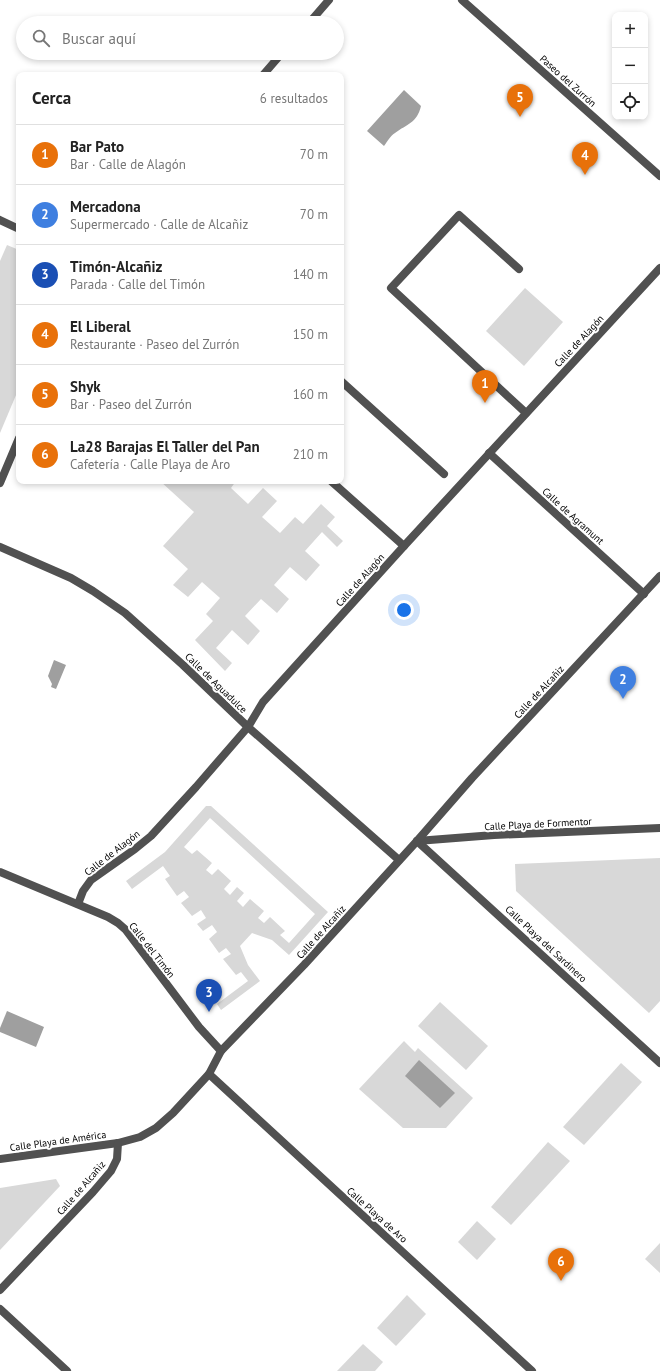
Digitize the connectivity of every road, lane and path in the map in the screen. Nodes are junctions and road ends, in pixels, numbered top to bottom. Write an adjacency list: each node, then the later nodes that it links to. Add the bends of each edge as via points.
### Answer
1 (329, 0): 3 (street)
2 (462, 0): 6 (street, Paseo del Zurrón)
3 (315, 16)
4 (276, 60): 5 (street)
5 (266, 72)
6 (660, 176)
7 (0, 220): 8 (street)
8 (16, 227)
9 (660, 268): 12 (street, Calle de Alagón)
10 (519, 269): 12 (street, via 459,215 391,288)
11 (344, 385): 15 (street)
12 (526, 413): 14 (street, Calle de Alagón)
13 (16, 445): 16 (street)
14 (489, 453): 18 (street, Calle de Alagón); 21 (street, Calle de Agramunt)
15 (444, 474)
16 (0, 483)
17 (334, 484): 18 (street)
18 (404, 546): 22 (street, Calle de Alagón, via 263,702)
19 (0, 547): 22 (street, Calle de Aguadulce, via 71,578 125,613)
20 (660, 576): 21 (street, Calle de Alcañiz)
21 (644, 594): 24 (street, Calle de Alcañiz, via 472,778)
22 (248, 727): 25 (street, Calle de Aguadulce); 27 (street, Calle de Alagón, via 151,836 91,880)
23 (660, 828): 24 (street, Calle Playa de Formentor)
24 (417, 841): 25 (street, Calle de Alcañiz); 29 (street, Calle Playa del Sardinero)
25 (399, 860): 28 (street, Calle de Alcañiz)
26 (0, 872): 27 (street, Calle del Timón)
27 (78, 904): 28 (street, Calle del Timón, via 118,923 126,930 199,1027)
28 (221, 1051): 30 (street, Calle de Alcañiz)
29 (660, 1063)
30 (209, 1074): 31 (street, Calle de Alcañiz, via 156,1128 140,1137); 36 (street, Calle Playa de Aro)
31 (118, 1143): 32 (street, Calle Playa de América); 33 (street, Calle de Alcañiz, via 117,1159 111,1171)
32 (0, 1159)
33 (0, 1290)
34 (0, 1309): 35 (street)
35 (67, 1371)
36 (532, 1371)

